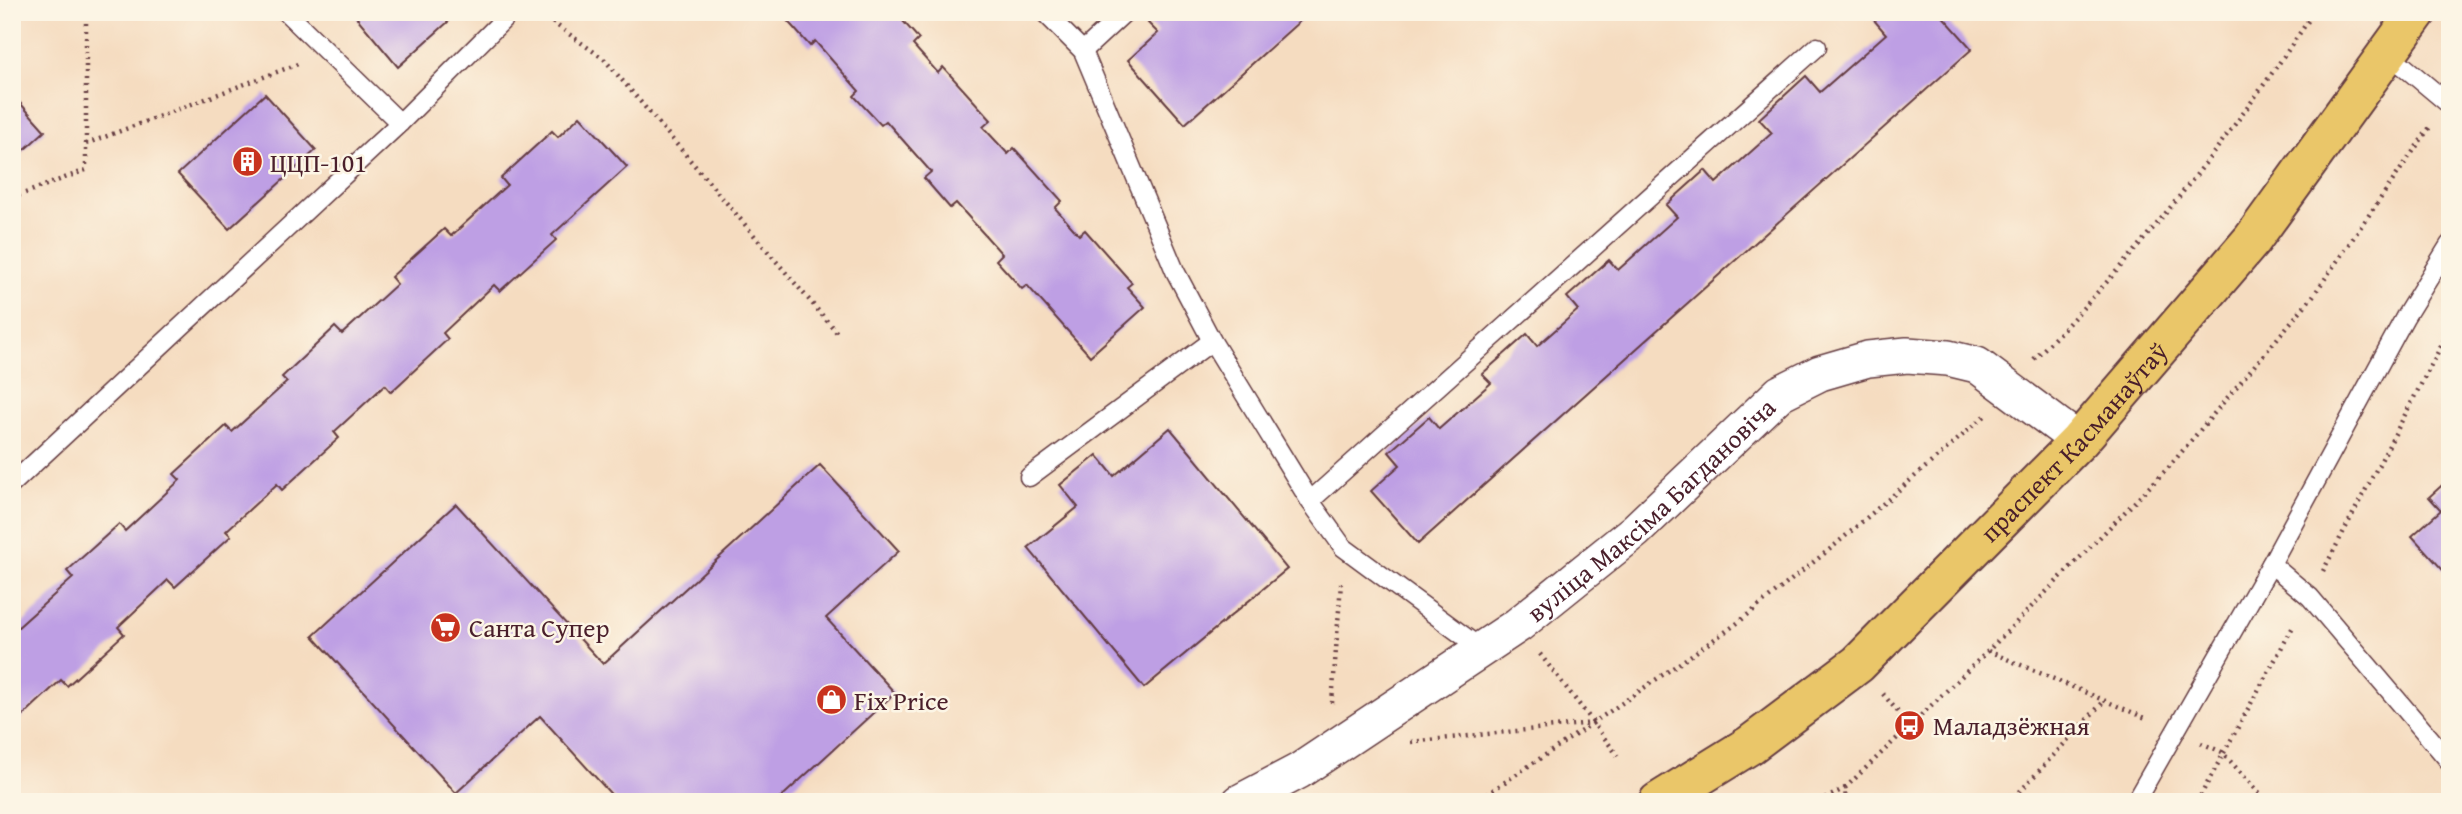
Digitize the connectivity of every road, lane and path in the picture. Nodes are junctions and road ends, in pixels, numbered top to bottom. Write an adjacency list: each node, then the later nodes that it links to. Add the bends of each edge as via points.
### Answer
1 (86, 12): 15 (path)
2 (286, 12): 10 (lane)
3 (511, 12): 14 (lane)
4 (539, 12): 19 (path, via 604,59)
5 (1044, 12): 9 (lane)
6 (1125, 12): 9 (lane)
7 (2417, 12): 11 (main road, праспект Касманаўтаў)
8 (1818, 47): 24 (lane)
9 (1083, 51): 20 (lane, via 1175,271)
10 (328, 53): 14 (lane); 15 (path)
11 (2389, 54): 12 (lane); 21 (main road, праспект Касманаўтаў, via 2252,240)
12 (2450, 105)
13 (2433, 122): 29 (path, via 2313,296 2168,467)
14 (400, 123): 23 (lane)
15 (86, 144): 16 (path, via 86,170)
16 (12, 198)
17 (2450, 244): 25 (lane)
18 (2450, 329): 26 (path)
19 (839, 335)
20 (1212, 341): 22 (lane); 24 (lane)
21 (2079, 441): 27 (street, вуліца Максіма Багдановіча, via 1977,365 1907,355 1868,359 1820,373 1780,393 1635,531); 39 (main road, праспект Касманаўтаў, via 1858,664 1749,745)
22 (1029, 477)
23 (12, 484)
24 (1310, 501): 28 (lane, via 1343,547)
25 (2272, 564): 26 (lane); 32 (lane)
26 (2310, 597): 33 (path); 35 (lane)
27 (1518, 625): 28 (street, вуліца Максіма Багдановіча); 31 (path)
28 (1480, 648): 37 (street, вуліца Максіма Багдановіча, via 1299,771)
29 (1988, 651): 30 (path); 36 (path)
30 (2106, 700): 32 (path); 42 (path)
31 (1593, 723): 34 (path); 38 (path)
32 (2175, 731): 33 (path); 43 (lane)
33 (2222, 752): 44 (path); 45 (path)
34 (1618, 756)
35 (2450, 762)
36 (1845, 788): 40 (path); 41 (path)
37 (1240, 802)
38 (1475, 802)
39 (1658, 802)
40 (1819, 802)
41 (1846, 802)
42 (2010, 802)
43 (2135, 802)
44 (2197, 802)
45 (2267, 802)

